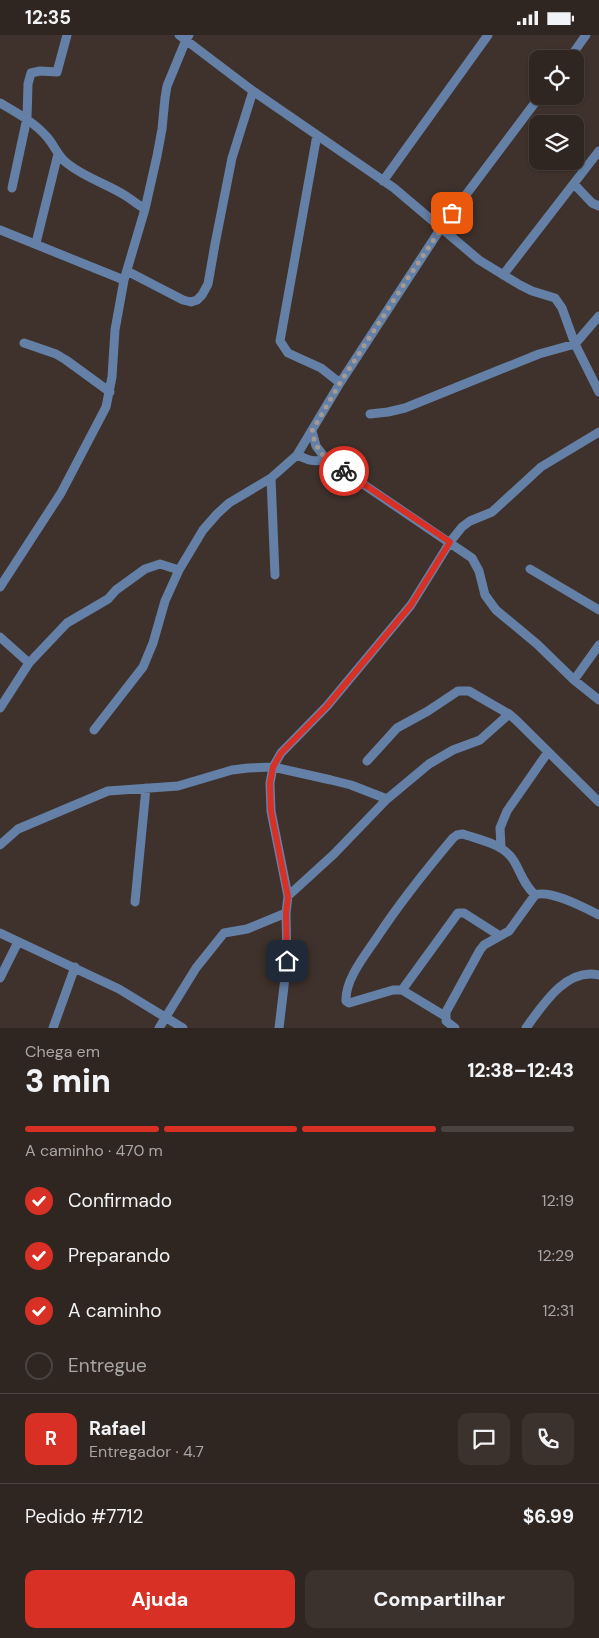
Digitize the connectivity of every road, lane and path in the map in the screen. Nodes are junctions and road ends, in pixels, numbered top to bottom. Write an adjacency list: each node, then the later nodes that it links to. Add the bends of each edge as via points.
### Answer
1 (67, 35): 9 (street, via 57,72 35,71 30,75)
2 (488, 35): 13 (street)
3 (586, 35): 5 (street)
4 (184, 37): 6 (street); 17 (street, via 167,86 162,129)
5 (575, 50)
6 (253, 91): 10 (street); 21 (street, via 232,158 208,284 202,295 191,302 183,300)
7 (0, 103): 9 (street)
8 (533, 105): 18 (street)
9 (27, 118): 12 (street, via 47,136); 15 (street)
10 (317, 135): 13 (street); 27 (street, via 280,341 288,353 321,368)
11 (599, 151): 14 (street)
12 (58, 154): 17 (street, via 68,164); 20 (street)
13 (383, 181): 18 (street)
14 (574, 184): 16 (street, via 592,203); 22 (street)
15 (12, 188)
16 (599, 205)
17 (145, 209): 21 (street)
18 (441, 228): 22 (street, via 479,260); 27 (street)
19 (0, 230): 20 (street)
20 (36, 243): 23 (street)
21 (126, 271): 23 (street)
22 (503, 275): 26 (street, via 555,299 562,308)
23 (124, 281): 28 (street, via 115,329)
24 (599, 316): 26 (street)
25 (24, 343): 28 (street, via 56,354)
26 (575, 344): 29 (street); 30 (street, via 539,354 405,408)
27 (340, 383): 31 (street)
28 (110, 392): 40 (street, via 97,427 61,493)
29 (599, 392)
30 (370, 414)
31 (312, 431): 33 (street); 34 (street, via 316,446)
32 (599, 432): 36 (street, via 541,467 492,512 462,527)
33 (298, 455): 34 (street, via 311,462); 35 (street)
34 (326, 459): 36 (street)
35 (271, 478): 38 (street, via 217,513); 39 (street)
36 (450, 542): 45 (street, via 472,558 479,571 484,595 496,610); 52 (street, via 411,605 327,706 281,753)
37 (530, 569): 41 (street)
38 (180, 570): 44 (street, via 160,564 145,569 116,589 108,599 67,623); 49 (street, via 165,601 143,667)
39 (275, 575)
40 (0, 587)
41 (599, 609)
42 (0, 637): 44 (street)
43 (599, 645): 45 (street)
44 (29, 663): 47 (street)
45 (574, 680): 46 (street)
46 (599, 700)
47 (0, 708)
48 (509, 714): 50 (street); 51 (street, via 469,691 458,691 397,729); 54 (street, via 480,740 453,750 429,765)
49 (94, 730)
50 (548, 752): 55 (street); 57 (street, via 507,811 500,828)
51 (368, 761)
52 (273, 767): 53 (street, via 232,770 185,785); 54 (street, via 351,785); 59 (street, via 271,811)
53 (146, 788): 56 (street, via 108,791 18,829); 60 (street)
54 (387, 799): 59 (street)
55 (599, 802)
56 (0, 845)
57 (501, 847): 58 (street, via 514,860 525,885); 69 (street, via 463,834 453,838 419,877 361,960 352,977 346,1001 349,1003)
58 (535, 895): 62 (street, via 542,893 563,899); 64 (street, via 509,931)
59 (288, 897): 61 (street)
60 (135, 902)
61 (286, 913): 71 (street, via 247,929 224,933 196,968); 75 (street, via 287,961)
62 (599, 915)
63 (0, 933): 65 (street)
64 (500, 936): 69 (street, via 464,913 458,913); 70 (street, via 480,950)
65 (18, 942): 66 (street); 68 (street)
66 (75, 967): 71 (street); 72 (street)
67 (599, 975): 77 (street, via 580,975 567,982 556,990)
68 (0, 978)
69 (402, 989): 70 (street)
70 (445, 1016): 76 (street)
71 (165, 1017): 73 (street); 74 (street)
72 (53, 1028)
73 (159, 1028)
74 (183, 1028)
75 (279, 1028)
76 (455, 1028)
77 (526, 1028)

